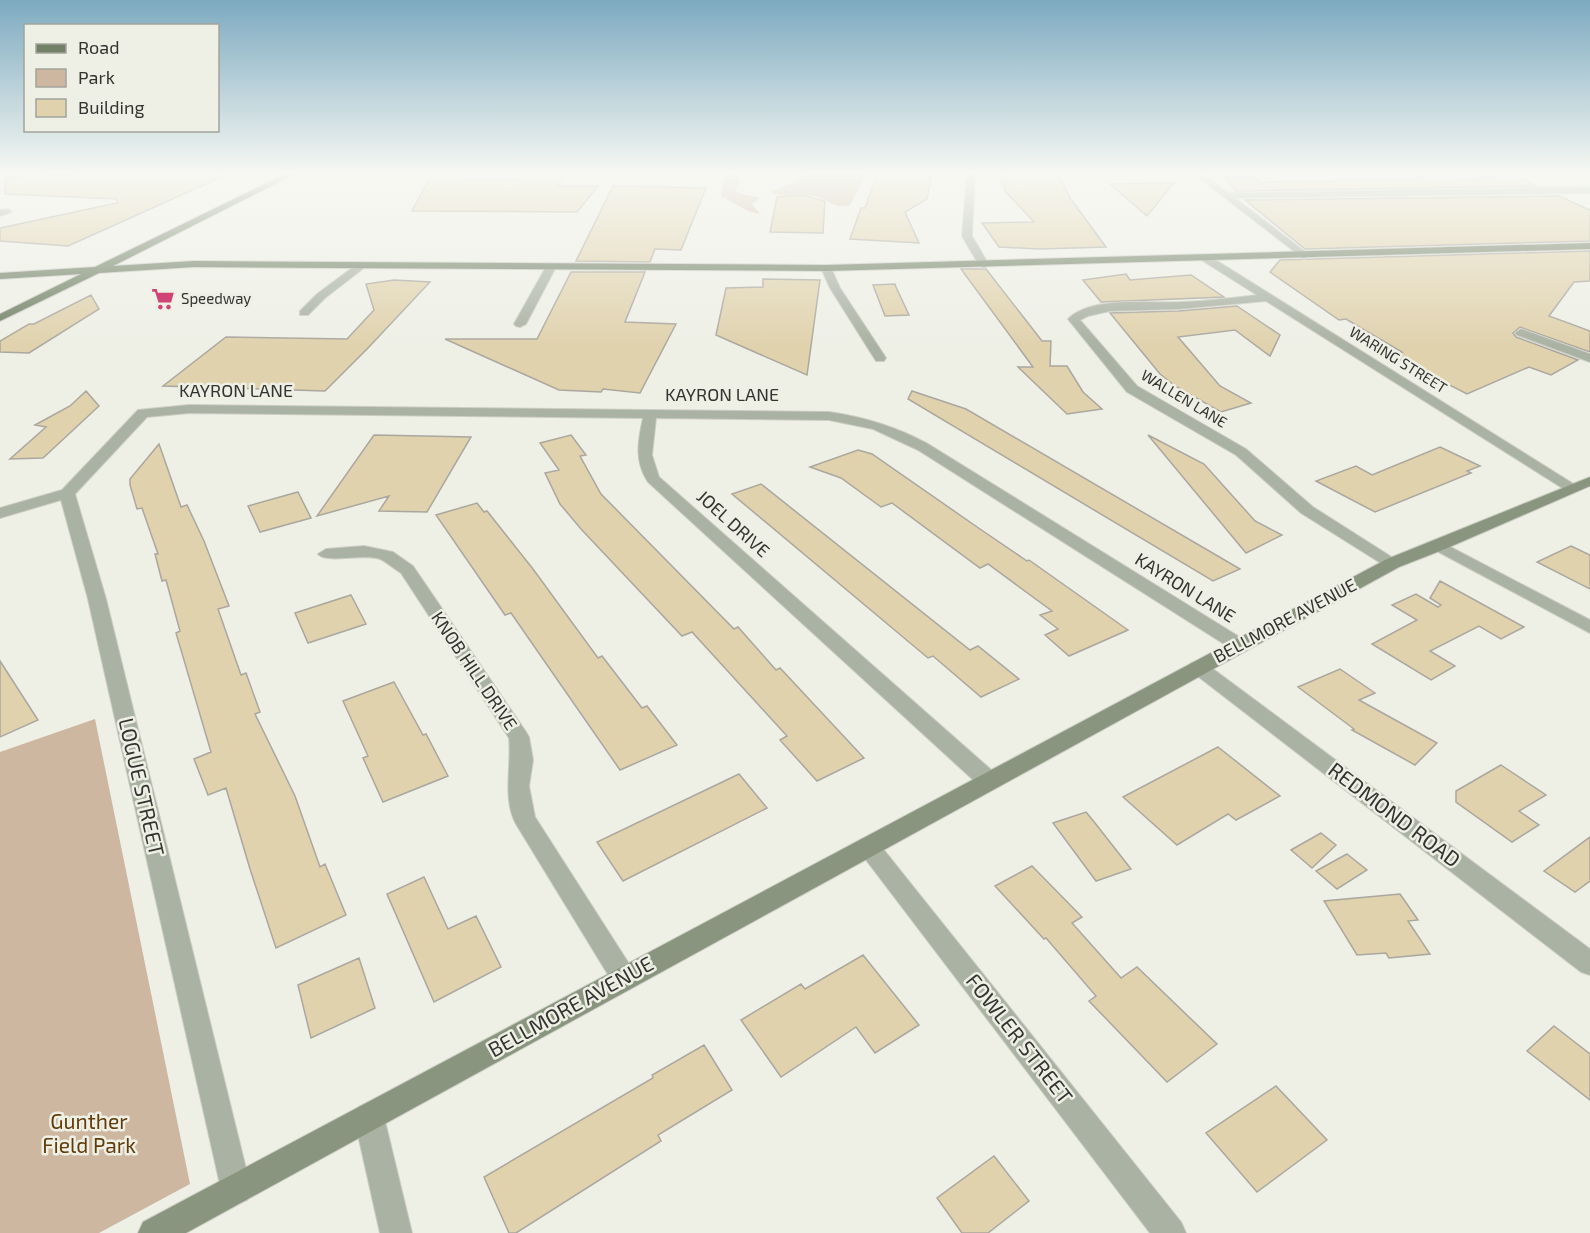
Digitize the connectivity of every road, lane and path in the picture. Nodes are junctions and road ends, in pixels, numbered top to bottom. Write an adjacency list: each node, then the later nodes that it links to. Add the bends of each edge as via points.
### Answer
1 (174, 232): 11 (main road)
2 (967, 232): 8 (street)
3 (1273, 232): 5 (street)
4 (1590, 246): 5 (main road)
5 (1304, 256): 6 (main road)
6 (1207, 259): 8 (main road); 13 (street, WARING STREET)
7 (364, 264): 9 (main road); 11 (main road, via 194,264); 14 (street)
8 (984, 266): 10 (main road)
9 (551, 267): 10 (main road); 16 (street)
10 (826, 268): 18 (street)
11 (95, 270): 12 (main road); 15 (main road)
12 (0, 276)
13 (1268, 297): 21 (street, WARING STREET); 26 (street, WALLEN LANE, via 1097,310 1074,319 1132,389 1241,452 1307,510)
14 (304, 313)
15 (0, 318)
16 (520, 324)
17 (1521, 333): 19 (street)
18 (880, 358)
19 (1590, 358)
20 (650, 414): 22 (street, KAYRON LANE, via 189,409 143,413); 28 (street, KAYRON LANE, via 829,416 884,427 923,447); 30 (street, JOEL DRIVE, via 644,458 653,479)
21 (1581, 484): 24 (main road, BELLMORE AVENUE)
22 (67, 493): 23 (street); 35 (street, LOGUE STREET, via 99,609)
23 (0, 513)
24 (1439, 546): 26 (main road, BELLMORE AVENUE); 27 (street)
25 (326, 554): 33 (street, KNOB HILL DRIVE, via 364,552 387,556 407,570 519,738 522,760 518,786 524,818)
26 (1393, 563): 28 (main road, BELLMORE AVENUE)
27 (1590, 627)
28 (1239, 645): 29 (main road, BELLMORE AVENUE)
29 (1198, 667): 30 (main road, BELLMORE AVENUE); 32 (street, REDMOND ROAD)
30 (989, 781): 31 (main road, BELLMORE AVENUE)
31 (868, 846): 33 (main road, BELLMORE AVENUE); 38 (street, FOWLER STREET)
32 (1590, 964)
33 (624, 978): 34 (main road, BELLMORE AVENUE)
34 (369, 1117): 35 (main road, BELLMORE AVENUE); 37 (street)
35 (236, 1189): 36 (main road, BELLMORE AVENUE)
36 (154, 1233)
37 (396, 1233)
38 (1170, 1233)

